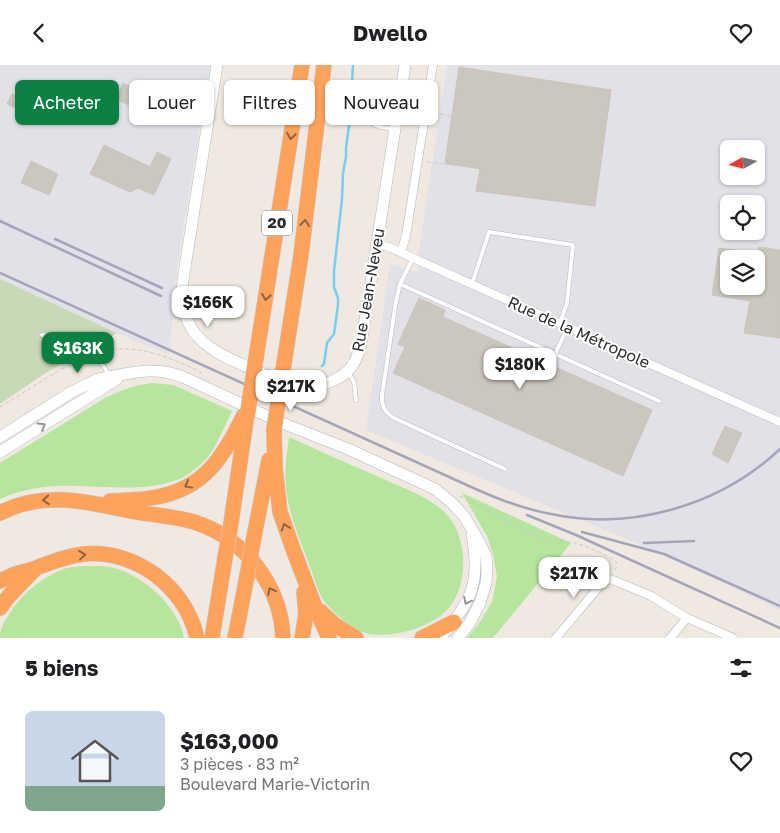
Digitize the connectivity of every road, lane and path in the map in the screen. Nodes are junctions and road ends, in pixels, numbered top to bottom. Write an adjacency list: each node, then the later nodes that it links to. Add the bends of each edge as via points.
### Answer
1 (217, 65): 21 (street, Rue Jean-Neveu, via 183,280 182,299 187,320 195,334 214,350 288,383 302,386 321,384)
2 (302, 65): 26 (highway, 20, one-way to 26, bridge)
3 (324, 65): 28 (highway, 20, one-way to 3, bridge, via 302,248)
4 (405, 65): 9 (street, Rue Jean-Neveu)
5 (433, 65): 13 (street, Rue Jean-Neveu)
6 (438, 114): 7 (path)
7 (452, 116)
8 (376, 125): 9 (lane)
9 (395, 130): 12 (street, Rue Jean-Neveu)
10 (426, 162): 11 (path)
11 (471, 167)
12 (377, 244): 13 (street, Rue de la Métropole); 21 (street, Rue Jean-Neveu, via 362,339)
13 (401, 252): 14 (street, Rue de la Métropole)
14 (413, 257): 15 (street, Rue de la Métropole); 16 (lane)
15 (472, 284): 17 (street, Rue de la Métropole); 17 (lane, via 489,231 573,245)
16 (400, 285): 19 (lane); 31 (lane, via 382,395 385,410 396,419)
17 (564, 325): 19 (lane); 27 (street, Rue de la Métropole)
18 (42, 335): 22 (lane, via 57,336 83,346 103,365)
19 (555, 354): 24 (lane)
20 (88, 355): 25 (path)
21 (348, 371): 23 (lane, via 353,378)
22 (111, 379): 29 (street, via 98,379 82,386); 30 (street, one-way to 22); 35 (street, via 148,371 183,377 435,489 456,507)
23 (356, 400)
24 (659, 401)
25 (0, 407)
26 (246, 412): 33 (highway, one-way to 33, via 224,453 192,483 156,497); 45 (highway, bridge)
27 (780, 422)
28 (274, 429): 36 (highway, one-way to 28, via 279,504); 46 (highway, bridge)
29 (0, 437)
30 (0, 453)
31 (505, 469)
32 (460, 496): 38 (path, via 537,535 576,543 608,557 617,563)
33 (94, 503): 34 (highway, one-way to 34, via 45,499 20,504); 47 (highway, one-way to 33, via 281,616 262,573 232,541 195,523)
34 (0, 513)
35 (471, 527): 43 (street, one-way to 43, via 475,579 469,599); 53 (street, via 486,556 486,583 478,610)
36 (297, 558): 40 (highway); 48 (highway, via 306,608)
37 (36, 569): 39 (highway); 41 (highway); 44 (highway, one-way to 44, via 62,558 86,554 130,561 146,568 177,595 190,617)
38 (615, 573)
39 (0, 581)
40 (315, 607): 49 (highway); 50 (highway)
41 (0, 608)
42 (687, 618): 54 (street, via 651,596 607,579); 55 (street); 56 (street)
43 (454, 621): 51 (highway); 52 (street)
44 (197, 638)
45 (212, 638)
46 (236, 638)
47 (283, 638)
48 (302, 638)
49 (329, 638)
50 (356, 638)
51 (422, 638)
52 (440, 638)
53 (458, 638)
54 (556, 638)
55 (670, 638)
56 (733, 638)

